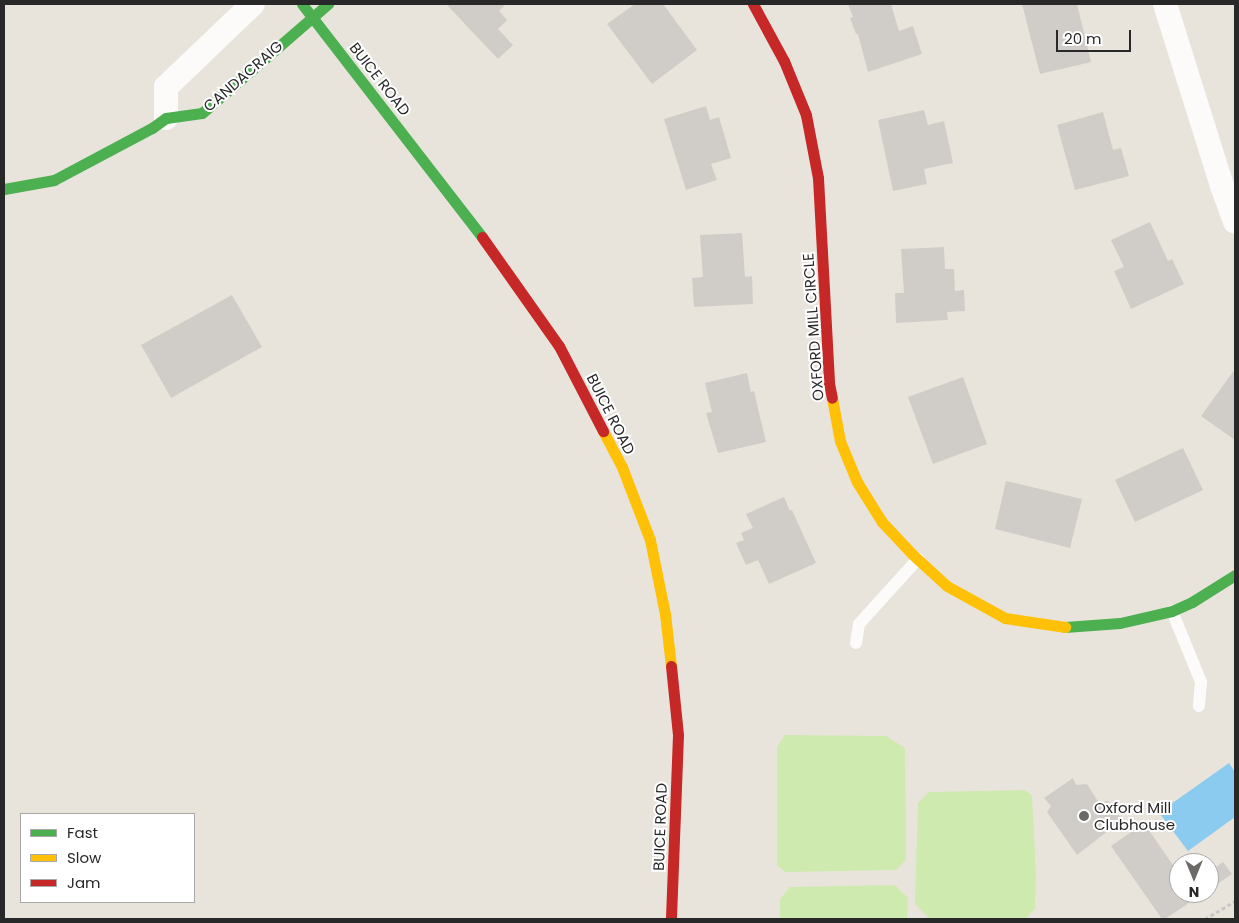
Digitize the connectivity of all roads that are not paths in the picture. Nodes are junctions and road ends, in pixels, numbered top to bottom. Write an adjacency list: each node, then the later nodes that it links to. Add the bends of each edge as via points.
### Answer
1 (253, 4): 7 (street, via 166,87)
2 (302, 4): 6 (street, BUICE ROAD)
3 (328, 4): 6 (street, CANDACRAIG)
4 (753, 4): 10 (street, OXFORD MILL CIRCLE, via 784,61 806,115 818,178 829,383 840,441 857,482 882,522)
5 (1164, 4): 9 (street)
6 (312, 16): 7 (street, CANDACRAIG, via 202,113); 15 (street, BUICE ROAD, via 506,268 559,346 622,467 650,540 665,614 674,697 678,734)
7 (166, 118): 8 (street, CANDACRAIG, via 54,180)
8 (4, 189)
9 (1235, 222)
10 (918, 559): 12 (street, OXFORD MILL CIRCLE, via 947,586 1005,618 1059,627 1120,623); 13 (lane, via 859,624)
11 (1235, 575): 12 (street, OXFORD MILL CIRCLE)
12 (1172, 611): 14 (lane, via 1201,682)
13 (856, 643)
14 (1199, 706)
15 (671, 919)

